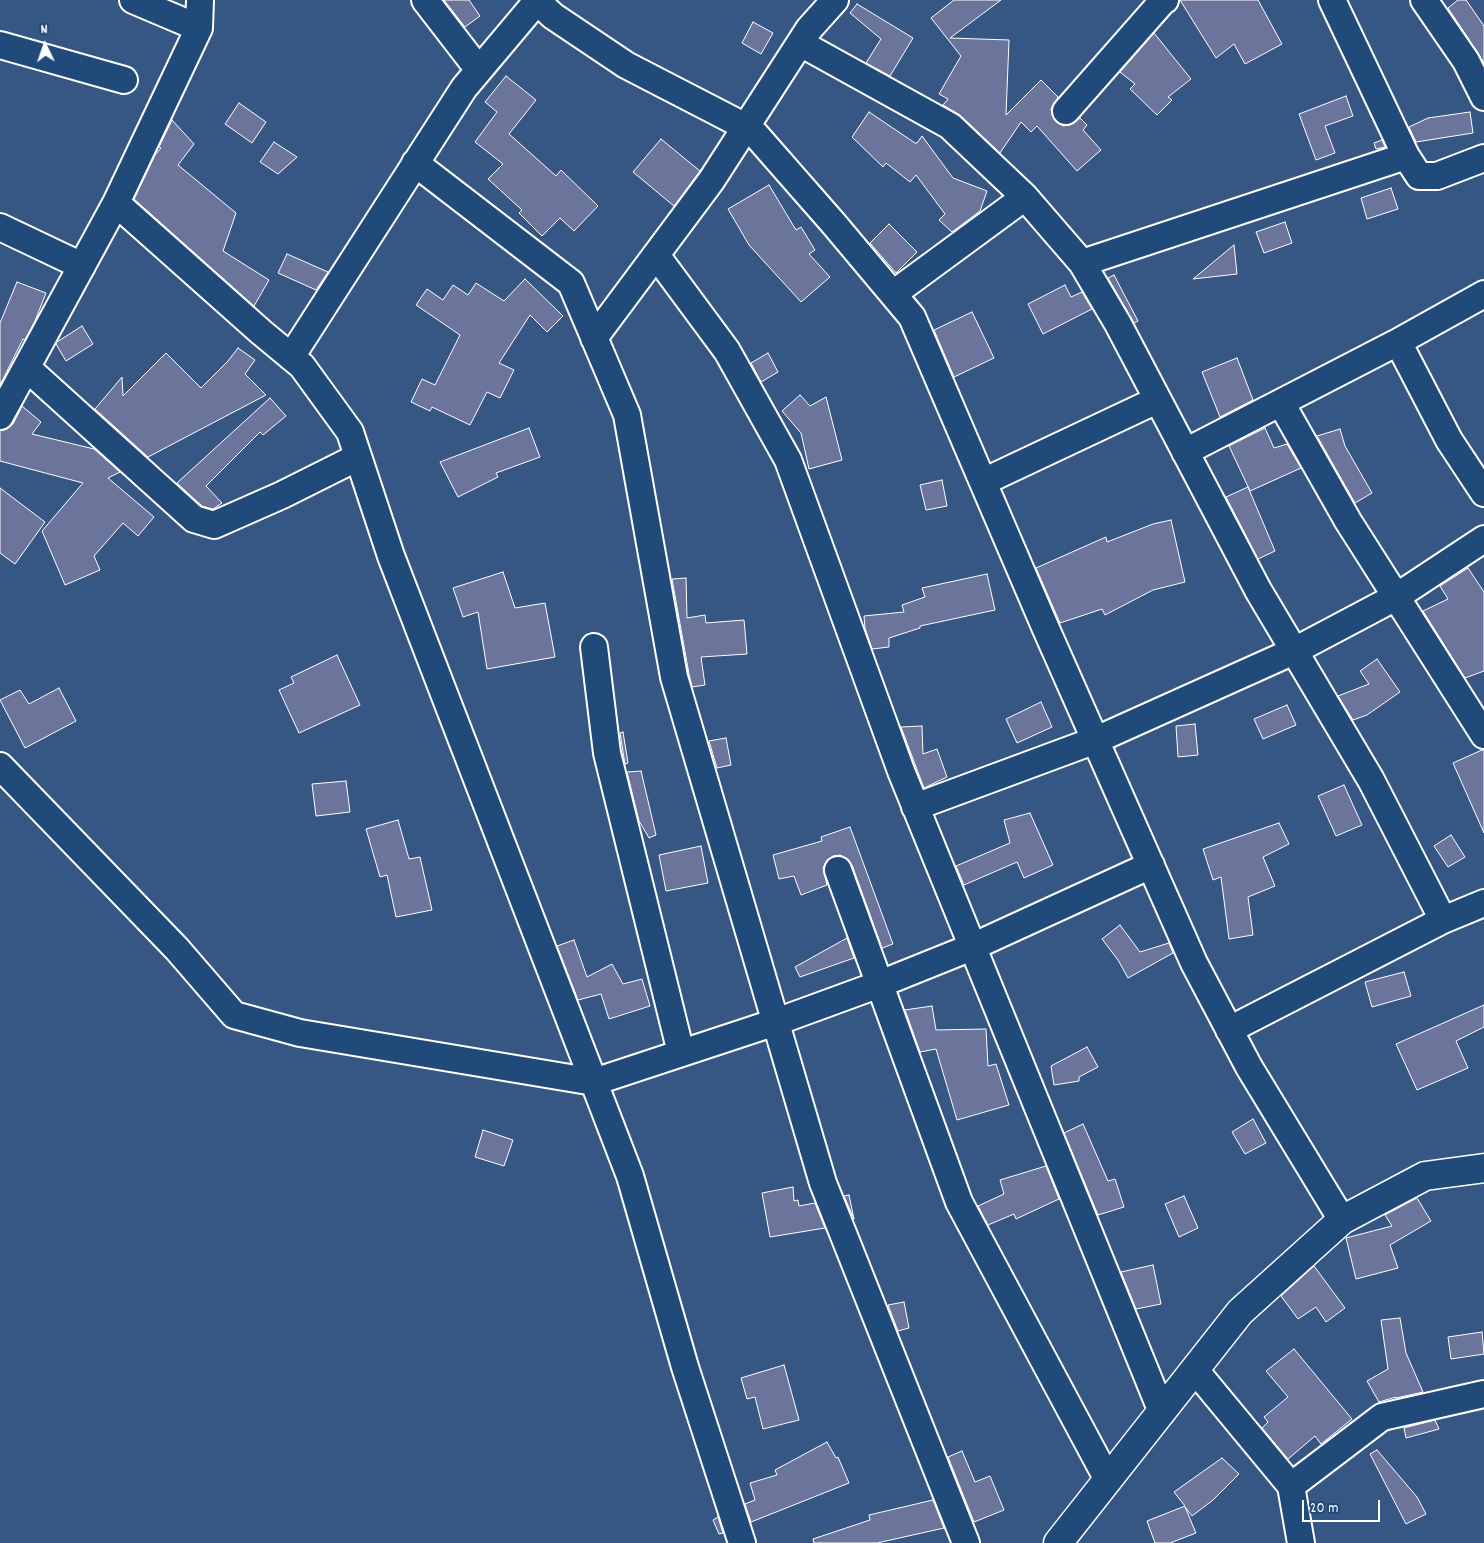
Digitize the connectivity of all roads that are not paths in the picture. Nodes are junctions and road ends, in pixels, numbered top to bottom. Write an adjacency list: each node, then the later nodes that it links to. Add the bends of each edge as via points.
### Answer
1 (133, 0): 9 (street)
2 (200, 0): 9 (street)
3 (425, 0): 12 (street)
4 (537, 0): 12 (street); 16 (street, via 553,16 626,65)
5 (835, 0): 10 (street)
6 (1165, 0): 15 (street)
7 (1332, 0): 17 (street)
8 (1424, 0): 14 (street, via 1466,61)
9 (199, 28): 21 (street)
10 (800, 43): 16 (street); 20 (street, via 950,126)
11 (0, 45): 13 (street)
12 (478, 70): 19 (street)
13 (124, 80)
14 (1484, 97)
15 (1066, 111)
16 (746, 127): 23 (street, via 711,182); 26 (street)
17 (1406, 156): 18 (street, via 1419,176 1437,176); 24 (street)
18 (1484, 158)
19 (415, 163): 28 (street, via 572,283); 30 (street)
20 (1025, 197): 24 (street); 26 (street)
21 (116, 203): 25 (street); 30 (street)
22 (0, 227): 25 (street)
23 (656, 255): 28 (street); 46 (street, via 727,351 788,460)
24 (1082, 263): 32 (street)
25 (82, 266): 31 (street)
26 (893, 294): 37 (street, via 912,317)
27 (1484, 294): 29 (street)
28 (594, 338): 53 (street, via 626,415 674,677)
29 (1398, 342): 34 (street); 38 (street, via 1449,440)
30 (291, 357): 36 (street, via 302,366 350,432)
31 (27, 368): 33 (street); 36 (street, via 194,518 214,525)
32 (1157, 400): 35 (street); 37 (street)
33 (4, 402)
34 (1280, 403): 35 (street); 40 (street)
35 (1185, 452): 42 (street)
36 (358, 457): 56 (street, via 391,556)
37 (983, 482): 44 (street)
38 (1484, 493)
39 (1484, 539): 40 (street)
40 (1396, 597): 42 (street); 43 (street)
41 (594, 647): 55 (street, via 607,753)
42 (1294, 651): 44 (street); 50 (street, via 1370,780)
43 (1484, 735)
44 (1096, 740): 46 (street); 47 (street)
45 (0, 766): 56 (street, via 176,949 234,1015 300,1033)
46 (915, 807): 51 (street)
47 (1151, 865): 51 (street); 54 (street, via 1194,963)
48 (838, 870): 52 (street)
49 (1484, 903): 50 (street)
50 (1443, 920): 54 (street)
51 (972, 947): 52 (street); 61 (street)
52 (880, 984): 53 (street); 62 (street, via 959,1202)
53 (776, 1022): 55 (street); 65 (street, via 823,1183)
54 (1229, 1030): 58 (street)
55 (681, 1053): 56 (street)
56 (594, 1082): 64 (street, via 630,1176 685,1367)
57 (1484, 1168): 58 (street, via 1425,1176)
58 (1342, 1220): 59 (street, via 1240,1312)
59 (1195, 1370): 61 (street); 63 (street)
60 (1484, 1394): 63 (street, via 1382,1417)
61 (1162, 1412): 62 (street)
62 (1108, 1480): 66 (street)
63 (1291, 1486): 67 (street)
64 (742, 1543)
65 (966, 1543)
66 (1058, 1543)
67 (1300, 1543)

